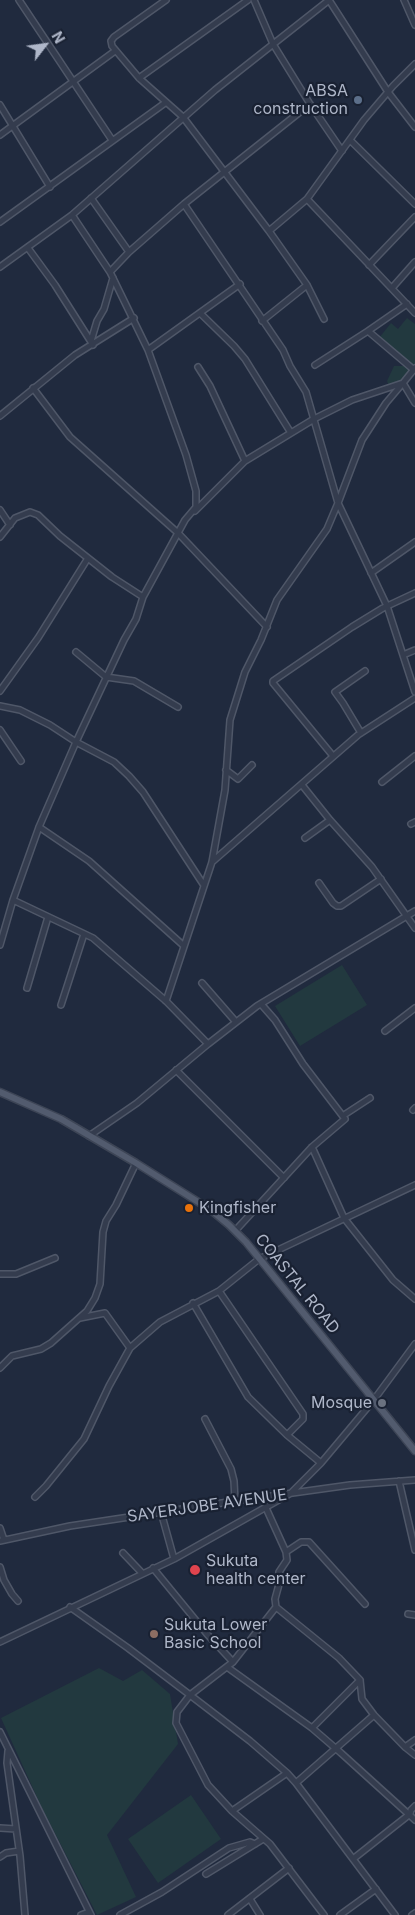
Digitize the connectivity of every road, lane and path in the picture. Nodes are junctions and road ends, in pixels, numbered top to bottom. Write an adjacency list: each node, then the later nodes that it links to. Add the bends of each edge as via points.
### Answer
1 (19, 0): 12 (street)
2 (166, 0): 9 (street, via 114,37 111,41)
3 (248, 0): 11 (street)
4 (254, 0): 8 (street)
5 (329, 0): 8 (street); 13 (street)
6 (404, 0): 7 (street)
7 (415, 25)
8 (273, 44): 15 (street); 17 (street)
9 (115, 51): 11 (street); 12 (street)
10 (415, 64): 13 (street)
11 (139, 78): 14 (street)
12 (73, 82): 18 (street); 21 (street)
13 (388, 92): 19 (street); 22 (street)
14 (165, 103): 17 (street); 21 (street)
15 (310, 104): 23 (street); 24 (street)
16 (0, 106): 18 (street)
17 (183, 117): 24 (street); 26 (street)
18 (13, 126): 20 (street); 25 (street)
19 (415, 127)
20 (0, 135)
21 (112, 140): 25 (street)
22 (350, 140): 23 (street); 29 (street)
23 (342, 151): 27 (street)
24 (224, 172): 28 (street); 33 (street)
25 (50, 187): 32 (street)
26 (91, 198): 30 (street); 35 (street)
27 (307, 199): 33 (street); 37 (street)
28 (184, 204): 35 (street); 40 (street)
29 (415, 204)
30 (72, 215): 34 (street); 39 (street)
31 (415, 217): 37 (street)
32 (0, 222)
33 (269, 231): 41 (street)
34 (28, 248): 38 (street); 50 (street)
35 (129, 252): 39 (street)
36 (415, 262): 42 (street)
37 (370, 265): 42 (street)
38 (0, 268)
39 (112, 275): 46 (street); 50 (street)
40 (240, 284): 44 (street); 47 (street)
41 (307, 285): 47 (street); 48 (street)
42 (392, 288): 43 (street)
43 (407, 304): 45 (street); 49 (street)
44 (200, 313): 51 (street); 60 (street, via 245,359)
45 (415, 313)
46 (134, 318): 50 (street); 51 (street)
47 (262, 320): 59 (street, via 306,392)
48 (324, 320)
49 (368, 331): 52 (street); 54 (street)
50 (92, 343): 56 (street)
51 (148, 350): 64 (street, via 193,477 197,499)
52 (315, 365)
53 (198, 367): 61 (street)
54 (414, 369): 55 (street)
55 (403, 383): 57 (street); 59 (street, via 352,400); 62 (street, via 362,440)
56 (33, 388): 58 (street); 66 (street, via 70,437)
57 (415, 403)
58 (0, 416)
59 (314, 419): 60 (street); 62 (street)
60 (291, 433): 61 (street)
61 (244, 461): 64 (street)
62 (338, 503): 70 (street); 74 (street, via 327,529 277,600)
63 (0, 510): 65 (street)
64 (193, 513): 66 (street)
65 (10, 525): 67 (street); 69 (street, via 22,514 38,515)
66 (178, 533): 72 (street); 74 (street)
67 (0, 538)
68 (415, 542): 70 (street)
69 (88, 558): 72 (street); 80 (street)
70 (372, 573): 73 (street)
71 (415, 593): 73 (street)
72 (143, 597): 79 (street, via 136,619)
73 (387, 606): 77 (street); 88 (street, via 272,682)
74 (267, 627): 92 (street, via 245,672 230,720)
75 (415, 650): 77 (street)
76 (76, 652): 79 (street)
77 (403, 655): 81 (street)
78 (365, 671): 86 (street, via 334,692)
79 (106, 677): 84 (street, via 134,681); 87 (street)
80 (0, 691)
81 (415, 692)
82 (415, 698): 86 (street)
83 (0, 706): 87 (street, via 20,710)
84 (178, 707)
85 (0, 730): 90 (street)
86 (361, 733): 88 (street)
87 (76, 742): 96 (street); 101 (street, via 114,762 129,776 143,792)
88 (333, 756): 94 (street)
89 (415, 756): 93 (street)
90 (21, 761)
91 (252, 765): 92 (street, via 238,779)
92 (226, 770): 98 (street)
93 (382, 782)
94 (302, 784): 95 (street); 98 (street)
95 (330, 820): 97 (street); 99 (street)
96 (39, 827): 102 (street); 109 (street, via 89,861)
97 (305, 838)
98 (212, 862): 101 (street)
99 (381, 879): 100 (street, via 341,906 333,903); 104 (street)
100 (319, 883)
101 (203, 884): 109 (street)
102 (13, 900): 105 (street); 108 (street)
103 (415, 911): 104 (street)
104 (407, 916): 106 (street); 113 (street)
105 (48, 917): 107 (street); 111 (street)
106 (415, 928)
107 (84, 934): 112 (street, via 94,938); 114 (street)
108 (0, 945)
109 (184, 946): 112 (street)
110 (202, 983): 116 (street)
111 (27, 988)
112 (166, 1001): 118 (street)
113 (261, 1004): 116 (street); 122 (street)
114 (61, 1005)
115 (415, 1008): 117 (street)
116 (236, 1022): 118 (street)
117 (385, 1031)
118 (208, 1044): 119 (street)
119 (176, 1070): 123 (street, via 137,1103); 126 (street)
120 (0, 1092): 123 (main road, COASTAL ROAD, via 61,1119)
121 (370, 1098): 122 (street)
122 (344, 1115): 124 (street, via 344,1120)
123 (89, 1136): 125 (main road, COASTAL ROAD)
124 (312, 1147): 126 (street); 128 (street)
125 (136, 1163): 129 (main road, COASTAL ROAD, via 211,1210); 136 (street, via 106,1221 100,1284 95,1298)
126 (284, 1178): 129 (street)
127 (415, 1185): 128 (street)
128 (344, 1218): 131 (street); 134 (street, via 393,1280)
129 (236, 1231): 131 (main road, COASTAL ROAD)
130 (54, 1258): 132 (street, via 16,1274)
131 (259, 1259): 133 (street); 140 (main road, COASTAL ROAD)
132 (0, 1274)
133 (219, 1291): 135 (street); 142 (street, via 303,1414 303,1419)
134 (415, 1299)
135 (193, 1303): 138 (street, via 160,1322); 142 (street, via 248,1397)
136 (80, 1318): 138 (street, via 105,1312); 139 (street, via 51,1344 12,1356)
137 (415, 1344): 140 (street)
138 (130, 1348): 148 (street, via 84,1439)
139 (0, 1368)
140 (373, 1401): 143 (main road, COASTAL ROAD); 144 (street)
141 (205, 1418): 149 (street, via 231,1469)
142 (287, 1434): 144 (street)
143 (415, 1451)
144 (321, 1463): 147 (street)
145 (415, 1480): 146 (street, SAYERJOBE AVENUE)
146 (399, 1481): 147 (street, SAYERJOBE AVENUE); 154 (street)
147 (291, 1493): 149 (street, SAYERJOBE AVENUE); 150 (street)
148 (35, 1497)
149 (235, 1501): 151 (street, SAYERJOBE AVENUE)
150 (266, 1508): 155 (street); 157 (street)
151 (161, 1512): 153 (street, SAYERJOBE AVENUE, via 70,1526); 157 (street)
152 (0, 1528): 153 (street)
153 (2, 1541)
154 (415, 1550)
155 (286, 1552): 162 (street, via 301,1542 309,1542); 164 (street, via 287,1560 279,1572)
156 (123, 1553): 160 (street)
157 (174, 1559): 159 (street)
158 (0, 1568): 161 (street)
159 (153, 1568): 160 (street); 168 (street)
160 (142, 1573): 163 (street)
161 (18, 1601)
162 (365, 1604)
163 (70, 1607): 167 (street); 171 (street)
164 (276, 1607): 168 (street); 170 (street, via 339,1658)
165 (408, 1614): 166 (street)
166 (415, 1615)
167 (1, 1639)
168 (233, 1662): 169 (street)
169 (227, 1667): 171 (street); 173 (street)
170 (360, 1680): 172 (street, via 362,1699); 173 (street)
171 (190, 1695): 180 (street); 183 (street, via 177,1712 176,1723 208,1785)
172 (374, 1715): 176 (street); 177 (street)
173 (312, 1728): 177 (street)
174 (0, 1732): 178 (street)
175 (415, 1740): 176 (street)
176 (405, 1747): 179 (street)
177 (336, 1748): 181 (street); 184 (street)
178 (8, 1750): 187 (street); 197 (street)
179 (415, 1755)
180 (287, 1773): 181 (street); 183 (street)
181 (296, 1783): 192 (street)
182 (415, 1806): 184 (street)
183 (232, 1811): 188 (street)
184 (410, 1814): 185 (street); 192 (street)
185 (415, 1820)
186 (0, 1828): 187 (street)
187 (16, 1829): 190 (street)
188 (263, 1839): 189 (street); 193 (street)
189 (255, 1844): 194 (street); 200 (street, via 250,1842 229,1848)
190 (20, 1851): 191 (street); 198 (street)
191 (0, 1857)
192 (353, 1859): 195 (street)
193 (290, 1868): 196 (street); 203 (street)
194 (206, 1874)
195 (376, 1889): 204 (street); 205 (street)
196 (250, 1899): 201 (street); 202 (street)
197 (90, 1913): 199 (street)
198 (25, 1915)
199 (81, 1915)
200 (120, 1915)
201 (228, 1915)
202 (260, 1915)
203 (324, 1915)
204 (340, 1915)
205 (395, 1915)

